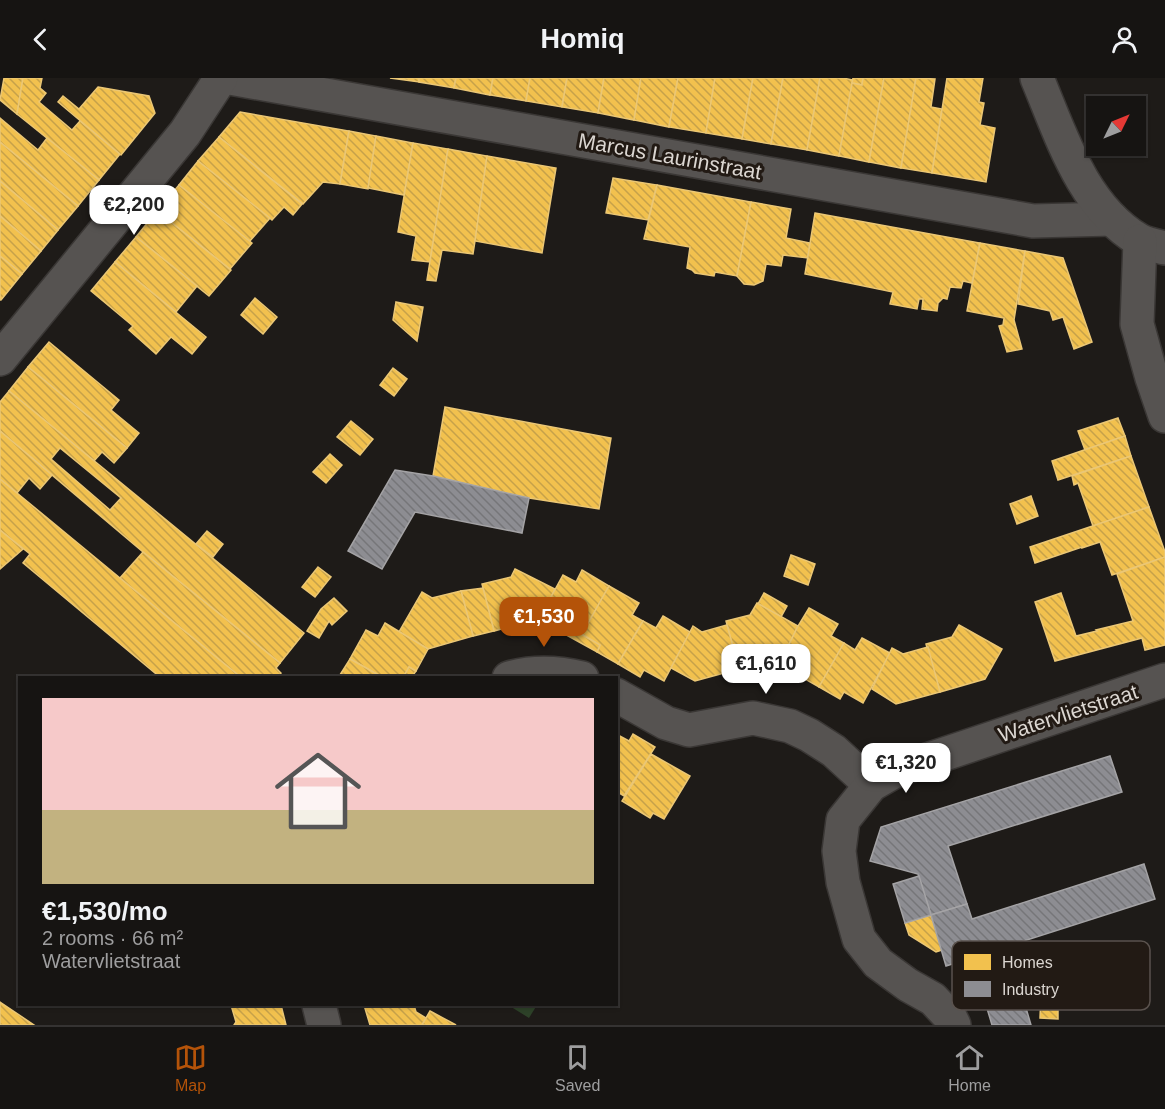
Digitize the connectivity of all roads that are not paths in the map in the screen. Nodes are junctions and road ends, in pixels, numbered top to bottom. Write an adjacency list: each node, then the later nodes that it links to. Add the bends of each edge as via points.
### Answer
1 (220, 78): 6 (street, via 185,133)
2 (230, 78): 4 (street, Marcus Laurinstraat, via 1033,221)
3 (1037, 78): 4 (street, via 1071,158 1088,189)
4 (1112, 219): 5 (street)
5 (1152, 244): 7 (street, via 1137,324)
6 (0, 359)
7 (1165, 416)
8 (514, 676): 9 (street)
9 (573, 676)
10 (1165, 680): 12 (street, Watervlietstraat, via 897,770)
11 (618, 696): 12 (street, via 666,723 689,730 753,718 790,726 834,751)
12 (871, 785): 15 (street, Watervlietstraat, via 843,820 839,851 859,939 878,963 933,999)
13 (319, 1006): 14 (street)
14 (324, 1025)
15 (954, 1025)

